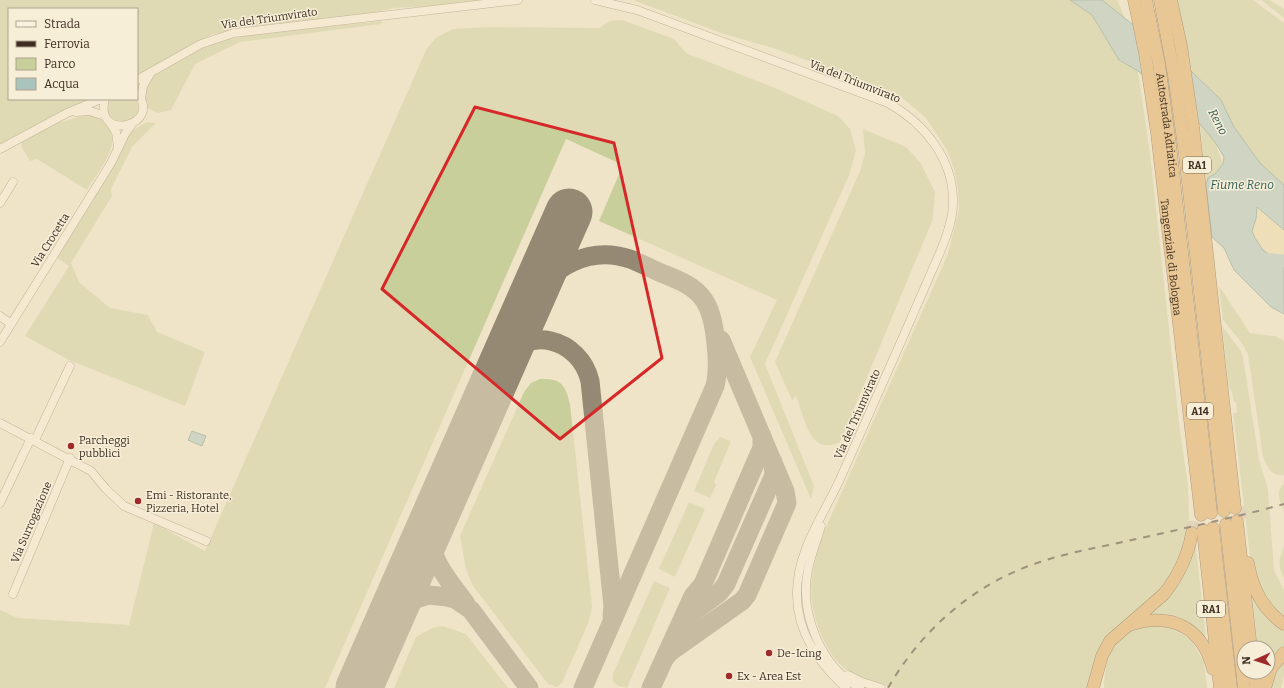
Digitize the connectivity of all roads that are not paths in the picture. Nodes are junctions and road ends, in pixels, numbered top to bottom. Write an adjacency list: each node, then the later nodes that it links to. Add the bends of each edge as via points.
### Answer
1 (518, 0): 7 (street, Via del Triumvirato, via 234,33 201,44)
2 (595, 0): 26 (street, Via del Triumvirato, via 637,10 888,103 920,125 942,156 952,190 949,228)
3 (1134, 0): 29 (highway, Tangenziale di Bologna, via 1153,99)
4 (1146, 0): 29 (highway, Autostrada Adriatica / A14, via 1166,110 1189,308)
5 (1160, 0): 28 (highway, Autostrada Adriatica / A14, via 1180,115 1204,319)
6 (1171, 0): 28 (highway, RA1, via 1188,93 1217,331)
7 (152, 71): 8 (street, Via del Triumvirato); 9 (street)
8 (138, 79)
9 (139, 96): 14 (street, Via Crocetta, via 141,115)
10 (99, 100): 13 (street)
11 (105, 100): 12 (street, via 103,110)
12 (107, 118): 13 (street, via 83,111); 14 (street, via 122,127); 15 (street, via 116,132)
13 (52, 121): 16 (street)
14 (132, 124): 15 (street, Via Crocetta)
15 (118, 148): 20 (street, Via Crocetta)
16 (0, 149)
17 (13, 182): 18 (street)
18 (0, 203)
19 (0, 316): 20 (street)
20 (11, 324): 21 (street, Via Crocetta)
21 (0, 342)
22 (70, 366): 24 (street)
23 (0, 423): 24 (street)
24 (33, 439): 25 (street); 27 (street)
25 (70, 458): 32 (street, via 91,471 124,506); 33 (street, Via Surrogazione)
26 (829, 502): 39 (street, Via del Triumvirato, via 808,570 806,594 813,630); 40 (street, Via del Triumvirato, via 803,555 799,568 797,595 800,621 808,640 820,662)
27 (0, 504)
28 (1233, 509)
29 (1202, 516)
30 (1235, 522): 34 (highway, via 1257,593 1267,609); 36 (highway); 49 (highway)
31 (1202, 530): 35 (highway, via 1177,578 1164,594); 47 (highway, RA1); 48 (highway)
32 (206, 541)
33 (13, 594)
34 (1284, 624)
35 (1123, 628): 38 (highway, via 1110,640); 46 (highway, via 1154,620 1167,620 1188,628 1206,649)
36 (1250, 640)
37 (1284, 653): 50 (highway, via 1271,668)
38 (1100, 661): 44 (highway); 45 (highway)
39 (833, 664): 42 (street, Via del Triumvirato); 43 (street, Via del Triumvirato, via 855,679)
40 (843, 685): 41 (street, Via del Triumvirato)
41 (850, 688)
42 (860, 688)
43 (881, 688)
44 (1093, 688)
45 (1099, 688)
46 (1216, 688)
47 (1220, 688)
48 (1231, 688)
49 (1244, 688)
50 (1265, 688)

